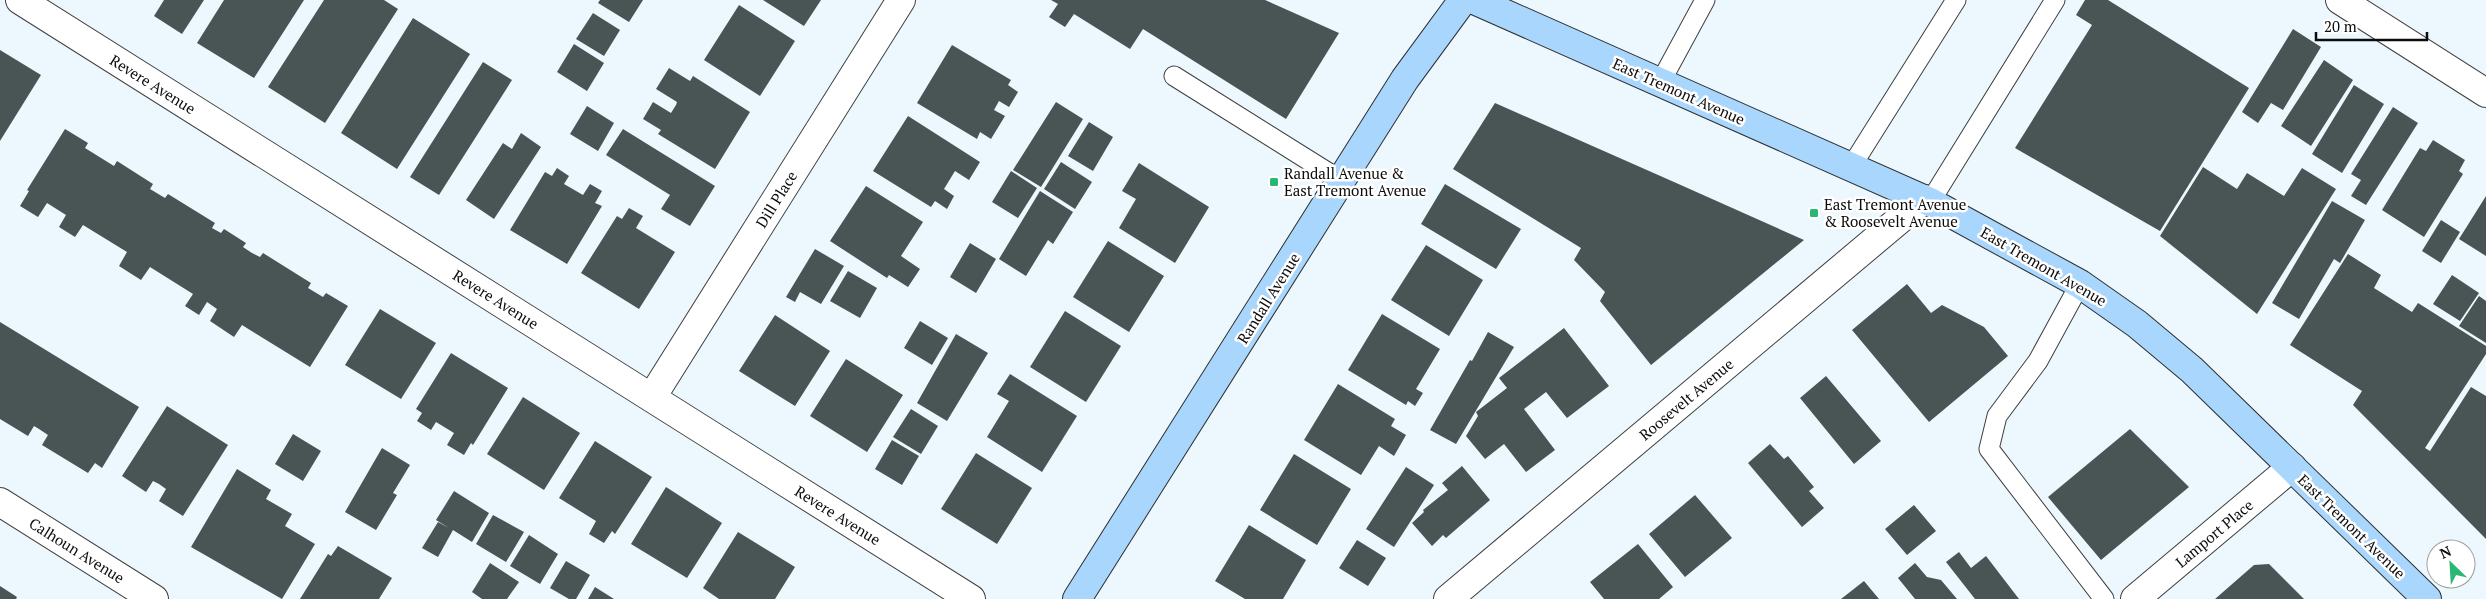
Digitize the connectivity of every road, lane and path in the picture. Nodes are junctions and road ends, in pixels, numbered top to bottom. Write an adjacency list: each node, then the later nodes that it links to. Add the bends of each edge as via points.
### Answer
1 (20, 0): 16 (street, Revere Avenue)
2 (901, 0): 16 (street, Dill Place)
3 (1463, 0): 13 (main road, Randall Avenue, via 1405,79)
4 (1474, 0): 10 (main road, East Tremont Avenue)
5 (1705, 0): 10 (lane)
6 (1956, 0): 12 (lane)
7 (2055, 0): 14 (lane)
8 (2340, 0): 11 (street)
9 (1174, 76): 13 (lane)
10 (1660, 83): 12 (main road, East Tremont Avenue)
11 (2486, 92)
12 (1851, 168): 14 (main road, East Tremont Avenue)
13 (1340, 180): 21 (main road, Randall Avenue)
14 (1927, 201): 15 (main road, East Tremont Avenue); 22 (street, Roosevelt Avenue)
15 (2080, 284): 17 (main road, East Tremont Avenue, via 2165,345); 23 (lane, via 2038,361 1997,416 1989,450)
16 (652, 397): 20 (street, Revere Avenue)
17 (2292, 467): 24 (street, Lamport Place); 25 (main road, East Tremont Avenue)
18 (0, 502): 19 (street, Calhoun Avenue)
19 (154, 599)
20 (971, 599)
21 (1077, 599)
22 (1448, 599)
23 (2104, 599)
24 (2135, 599)
25 (2427, 599)

